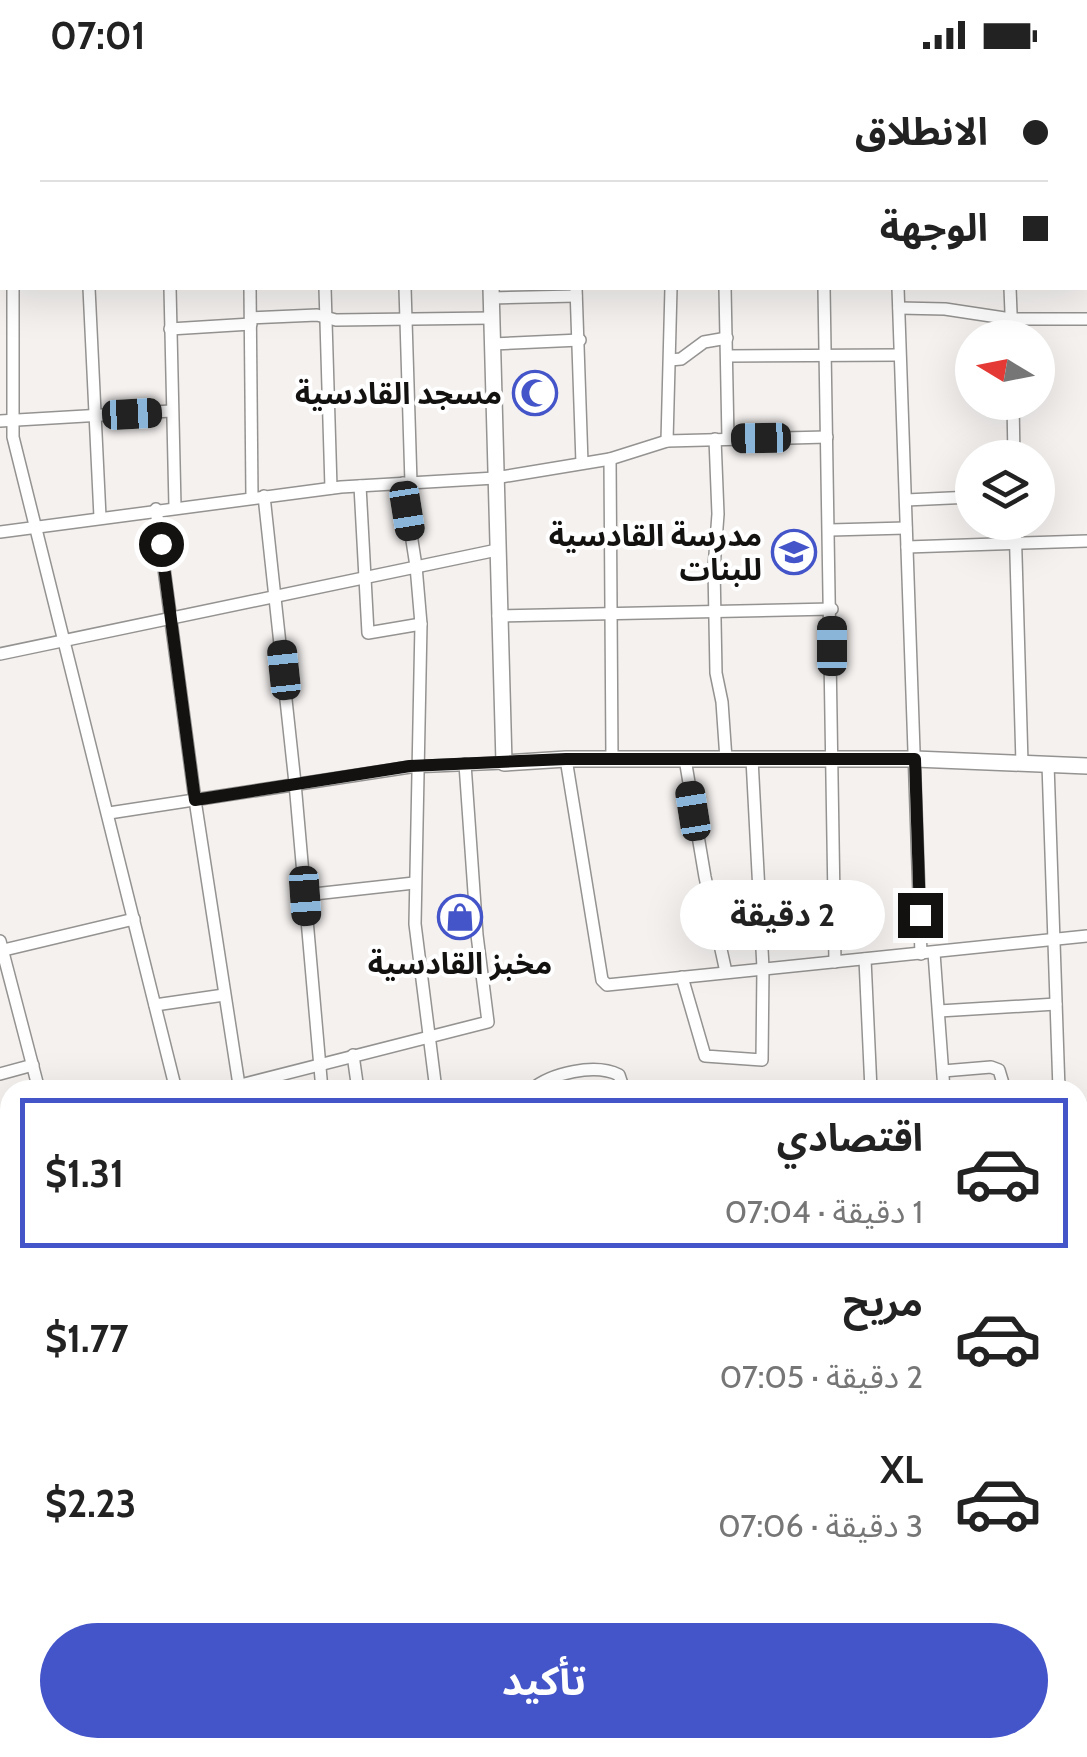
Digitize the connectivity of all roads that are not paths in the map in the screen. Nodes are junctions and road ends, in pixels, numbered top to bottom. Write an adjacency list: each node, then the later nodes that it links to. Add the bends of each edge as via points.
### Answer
1 (13, 290): 31 (street)
2 (89, 290): 30 (street)
3 (170, 290): 21 (street)
4 (250, 290): 20 (street)
5 (325, 290): 15 (street)
6 (405, 290): 19 (street)
7 (671, 290): 28 (street)
8 (725, 290): 22 (street)
9 (824, 290): 25 (street)
10 (898, 290): 14 (street)
11 (1010, 290): 17 (street)
12 (576, 292): 13 (street); 23 (street)
13 (492, 293): 16 (street)
14 (899, 308): 17 (street); 26 (street)
15 (326, 317): 19 (street); 20 (street); 40 (street)
16 (492, 318): 19 (street); 24 (street)
17 (1011, 319): 18 (street)
18 (1087, 319)
19 (406, 320): 38 (street)
20 (251, 321): 21 (street); 41 (street)
21 (170, 328): 29 (street)
22 (727, 338): 27 (street); 28 (street)
23 (580, 340): 24 (street); 36 (street)
24 (492, 344): 37 (street)
25 (826, 355): 26 (street); 27 (street); 32 (street)
26 (899, 355): 43 (street)
27 (728, 356): 33 (street)
28 (670, 360): 34 (street)
29 (171, 412): 30 (street); 44 (street)
30 (94, 416): 31 (street); 46 (street)
31 (6, 421): 47 (street)
32 (827, 437): 33 (street); 49 (street)
33 (722, 439): 34 (street); 60 (street)
34 (667, 440): 35 (street)
35 (610, 459): 36 (street); 61 (street)
36 (582, 463): 37 (street)
37 (495, 478): 38 (street); 55 (street)
38 (407, 483): 39 (street); 56 (street)
39 (360, 486): 40 (street); 57 (street)
40 (331, 488): 41 (street)
41 (258, 497): 44 (street); 58 (street)
42 (955, 498): 43 (street)
43 (906, 500): 48 (street)
44 (176, 506): 45 (street)
45 (156, 509): 46 (street); 62 (street)
46 (100, 518): 47 (street)
47 (36, 528): 50 (street); 65 (street)
48 (906, 528): 49 (street); 54 (street)
49 (830, 530): 59 (street)
50 (0, 532)
51 (1016, 540): 53 (street)
52 (1087, 541): 53 (street)
53 (1016, 544): 54 (street); 75 (street)
54 (907, 548): 71 (street)
55 (497, 550): 56 (street); 63 (street)
56 (416, 566): 57 (street); 64 (street)
57 (367, 576): 58 (street); 64 (street, via 368,633)
58 (276, 596): 62 (street); 80 (street)
59 (832, 608): 60 (street); 73 (street)
60 (714, 610): 61 (street); 67 (street)
61 (612, 614): 63 (street); 69 (street)
62 (170, 616): 65 (street); 81 (street)
63 (498, 616): 74 (street)
64 (420, 624): 78 (street)
65 (65, 638): 66 (street); 82 (street)
66 (0, 654)
67 (726, 758): 70 (street); 72 (street)
68 (566, 759): 69 (street); 74 (street); 94 (street, via 604,983)
69 (612, 759): 72 (street)
70 (752, 759): 73 (street); 92 (street)
71 (915, 759): 73 (street); 75 (street); 89 (street)
72 (686, 760): 93 (street)
73 (832, 760): 91 (street)
74 (504, 763): 76 (street)
75 (1022, 763): 77 (street)
76 (465, 764): 78 (street); 100 (street, via 490,1018)
77 (1048, 764): 79 (street); 87 (street)
78 (419, 766): 80 (street); 83 (street)
79 (1087, 766)
80 (295, 783): 81 (street); 84 (street)
81 (195, 800): 82 (street); 96 (street)
82 (109, 813): 85 (street)
83 (414, 883): 84 (street); 100 (street)
84 (305, 896): 103 (street)
85 (134, 919): 88 (street); 98 (street)
86 (1087, 936): 87 (street)
87 (1053, 941): 89 (street); 97 (street)
88 (1, 948): 95 (street)
89 (928, 954): 90 (street); 99 (street)
90 (865, 959): 91 (street); 115 (street)
91 (835, 962): 92 (street)
92 (764, 968): 93 (street); 94 (street, via 760,1061 705,1056)
93 (726, 972): 94 (street)
94 (682, 977)
95 (7, 993): 102 (street)
96 (224, 995): 98 (street); 108 (street)
97 (1056, 1004): 99 (street); 118 (street)
98 (155, 1005): 107 (street)
99 (939, 1011): 104 (street)
100 (428, 1038): 101 (street); 112 (street)
101 (353, 1055): 103 (street); 111 (street)
102 (32, 1065): 105 (street); 106 (street)
103 (318, 1065): 109 (street); 110 (street)
104 (943, 1071): 116 (street); 117 (street, via 992,1067)
105 (0, 1074)
106 (36, 1080)
107 (174, 1080)
108 (237, 1080)
109 (274, 1080)
110 (320, 1080)
111 (357, 1080)
112 (434, 1080)
113 (550, 1080): 114 (street, via 605,1070)
114 (621, 1080)
115 (870, 1080)
116 (943, 1080)
117 (1002, 1080)
118 (1059, 1080)

